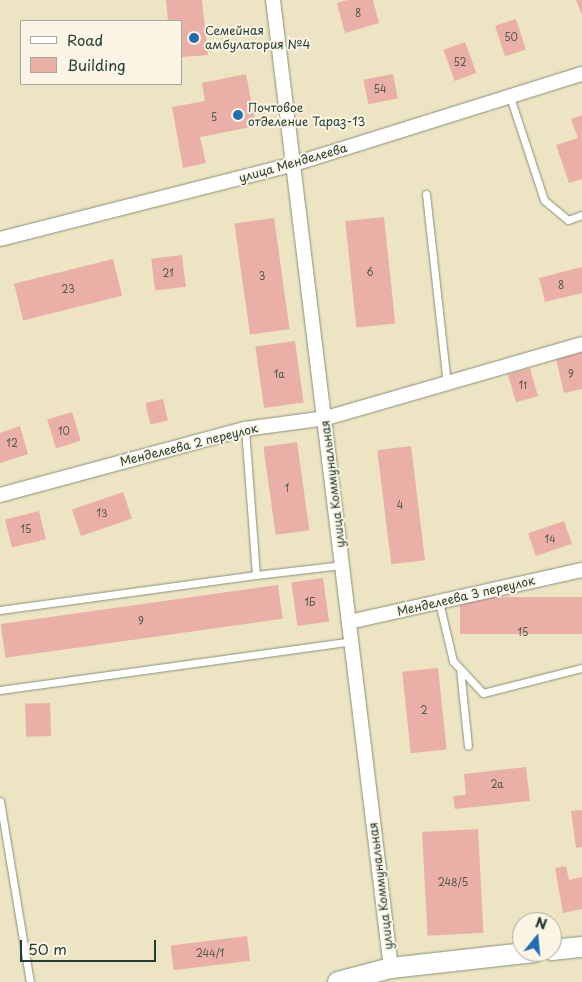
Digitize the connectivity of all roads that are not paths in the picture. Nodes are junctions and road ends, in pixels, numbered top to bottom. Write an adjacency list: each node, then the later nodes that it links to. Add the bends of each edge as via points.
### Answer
1 (273, 0): 4 (street, улица Коммунальная)
2 (582, 74): 3 (street, улица Менделеева)
3 (510, 97): 4 (street, улица Менделеева); 6 (lane, via 544,200 568,220)
4 (294, 164): 7 (street, улица Менделеева); 10 (street, улица Коммунальная)
5 (426, 194): 9 (lane)
6 (582, 215)
7 (0, 240)
8 (582, 344): 9 (street, Менделеева 2 переулок)
9 (447, 383): 10 (street, Менделеева 2 переулок)
10 (326, 418): 11 (street, Менделеева 2 переулок); 13 (street, улица Коммунальная)
11 (245, 429): 12 (street, Менделеева 2 переулок); 15 (lane)
12 (0, 495)
13 (343, 565): 15 (lane); 18 (street, улица Коммунальная)
14 (582, 570): 16 (street, Менделеева 3 переулок)
15 (256, 575): 17 (lane)
16 (439, 602): 18 (street, Менделеева 3 переулок); 21 (lane, via 453,661)
17 (0, 610)
18 (349, 622): 19 (street, улица Коммунальная)
19 (352, 641): 22 (lane); 28 (street, улица Коммунальная)
20 (582, 668): 21 (lane, via 483,693)
21 (460, 669): 23 (lane)
22 (0, 690)
23 (468, 746)
24 (0, 801): 29 (lane)
25 (582, 947): 26 (main road)
26 (562, 949)
27 (512, 954): 28 (main road)
28 (391, 968): 30 (main road)
29 (30, 982)
30 (338, 982)

